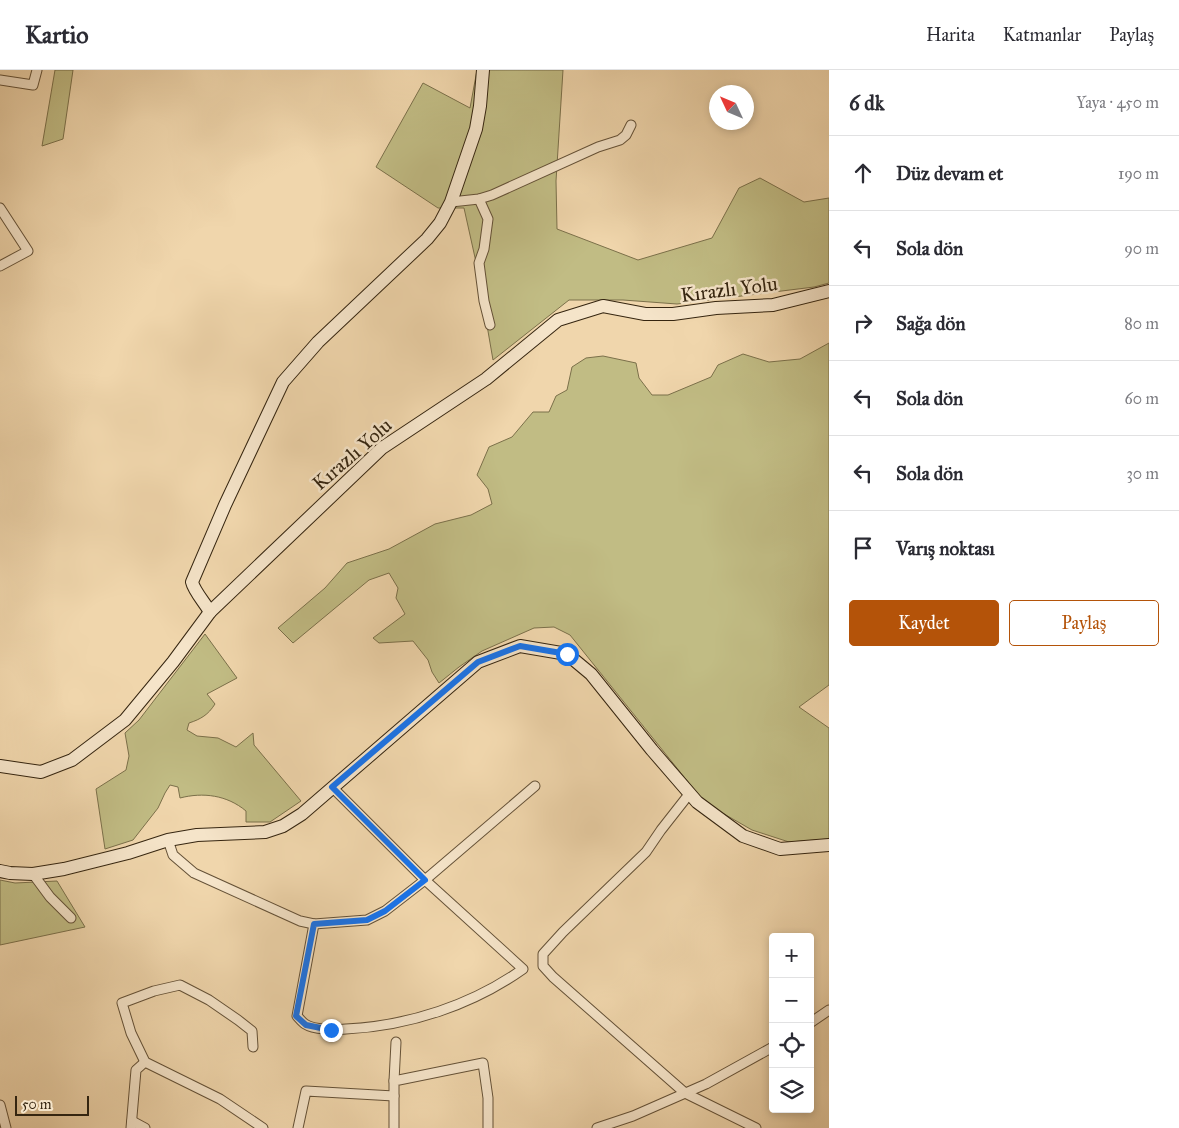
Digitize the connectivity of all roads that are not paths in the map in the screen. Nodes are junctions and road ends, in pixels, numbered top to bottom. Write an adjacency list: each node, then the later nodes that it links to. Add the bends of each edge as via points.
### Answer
1 (37, 70): 3 (street, via 33,85)
2 (483, 70): 6 (street, via 476,129)
3 (0, 80)
4 (631, 125): 5 (street, via 620,140)
5 (479, 199): 6 (street); 10 (street, via 488,219 479,263)
6 (451, 202): 11 (street, via 427,238 318,342 283,382 192,582 193,589)
7 (0, 208): 8 (street, via 28,251)
8 (0, 266)
9 (829, 291): 11 (street, Kırazlı Yolu, via 773,305 673,314 645,314 603,306 558,320 486,380 382,448)
10 (490, 325)
11 (210, 612): 12 (street, Kırazlı Yolu, via 125,720 72,760 41,772)
12 (0, 766)
13 (535, 786): 20 (street)
14 (332, 787): 15 (street, via 478,662 520,646 567,654 591,674); 16 (street, via 302,814 265,832 197,835); 20 (street)
15 (690, 793): 17 (street, via 697,802 744,836 780,849); 30 (street, via 646,852 543,954 543,966 552,977)
16 (168, 840): 19 (street, via 128,853); 22 (street, via 173,855 194,873 300,921)
17 (829, 845)
18 (0, 871): 19 (street)
19 (33, 874): 21 (street, via 50,898)
20 (425, 880): 22 (street, via 385,911 367,920); 22 (street, via 523,969 482,994 415,1020 340,1030 306,1025 296,1016)
21 (71, 918)
22 (314, 924)
23 (828, 1012): 24 (street)
24 (814, 1021)
25 (396, 1042): 29 (street)
26 (253, 1047): 28 (street, via 252,1031 209,1000 180,986 154,991 122,1003 131,1033)
27 (769, 1049): 30 (street)
28 (145, 1062): 33 (street, via 136,1070); 36 (street, via 220,1099)
29 (394, 1082): 31 (street); 39 (street, via 483,1063)
30 (685, 1093): 40 (street); 41 (street)
31 (394, 1096): 37 (street, via 306,1091); 38 (street)
32 (0, 1105): 34 (street)
33 (132, 1124): 35 (street)
34 (6, 1128)
35 (145, 1128)
36 (263, 1128)
37 (298, 1128)
38 (394, 1128)
39 (488, 1128)
40 (600, 1128)
41 (756, 1128)

